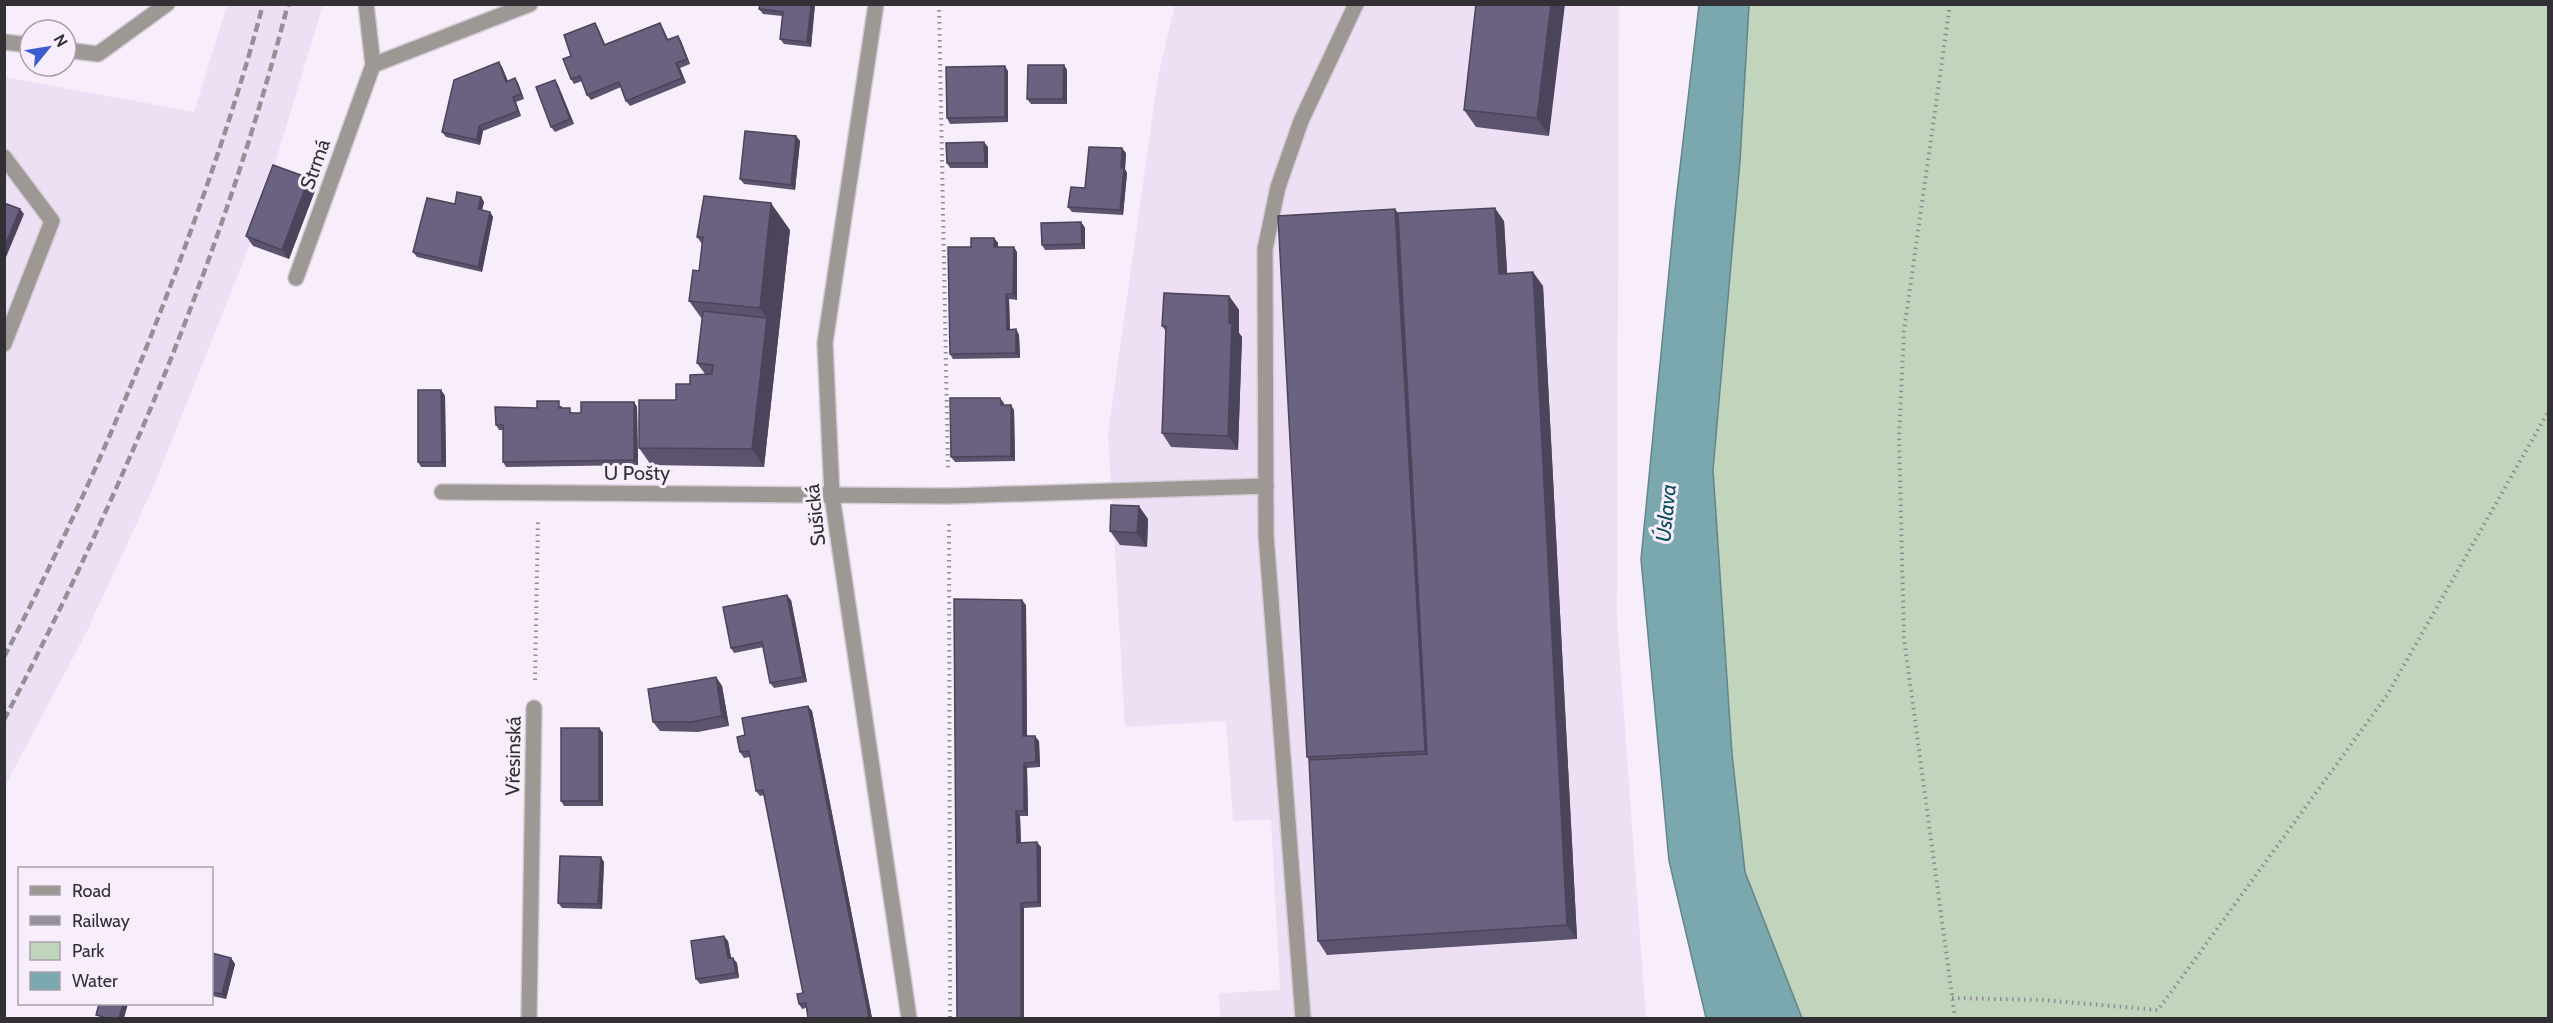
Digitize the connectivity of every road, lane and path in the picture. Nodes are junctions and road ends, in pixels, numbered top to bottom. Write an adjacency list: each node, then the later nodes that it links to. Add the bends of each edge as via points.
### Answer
1 (166, 4): 8 (street, via 98,54)
2 (366, 4): 9 (street, Strmá)
3 (530, 4): 9 (street)
4 (876, 4): 17 (street, Sušická, via 825,343)
5 (939, 4): 18 (path)
6 (1356, 4): 14 (street, via 1301,121 1278,187 1265,249)
7 (1950, 4): 20 (path, via 1904,330 1899,438 1904,638)
8 (78, 52)
9 (373, 65): 11 (street, Strmá)
10 (4, 157): 12 (street, via 52,221)
11 (296, 278)
12 (4, 345)
13 (2548, 412): 20 (path, via 2387,695 2158,1010 2043,1000)
14 (1266, 486): 18 (street, U Pošty); 24 (street, via 1266,535)
15 (442, 492): 16 (street, U Pošty)
16 (538, 494): 17 (street, U Pošty); 19 (path, Vřesinská)
17 (832, 496): 18 (street, U Pošty); 22 (street, Sušická)
18 (949, 496): 23 (path)
19 (534, 708): 21 (street, Vřesinská)
20 (1952, 998): 25 (path)
21 (529, 1018)
22 (909, 1018)
23 (950, 1018)
24 (1303, 1018)
25 (1955, 1018)

